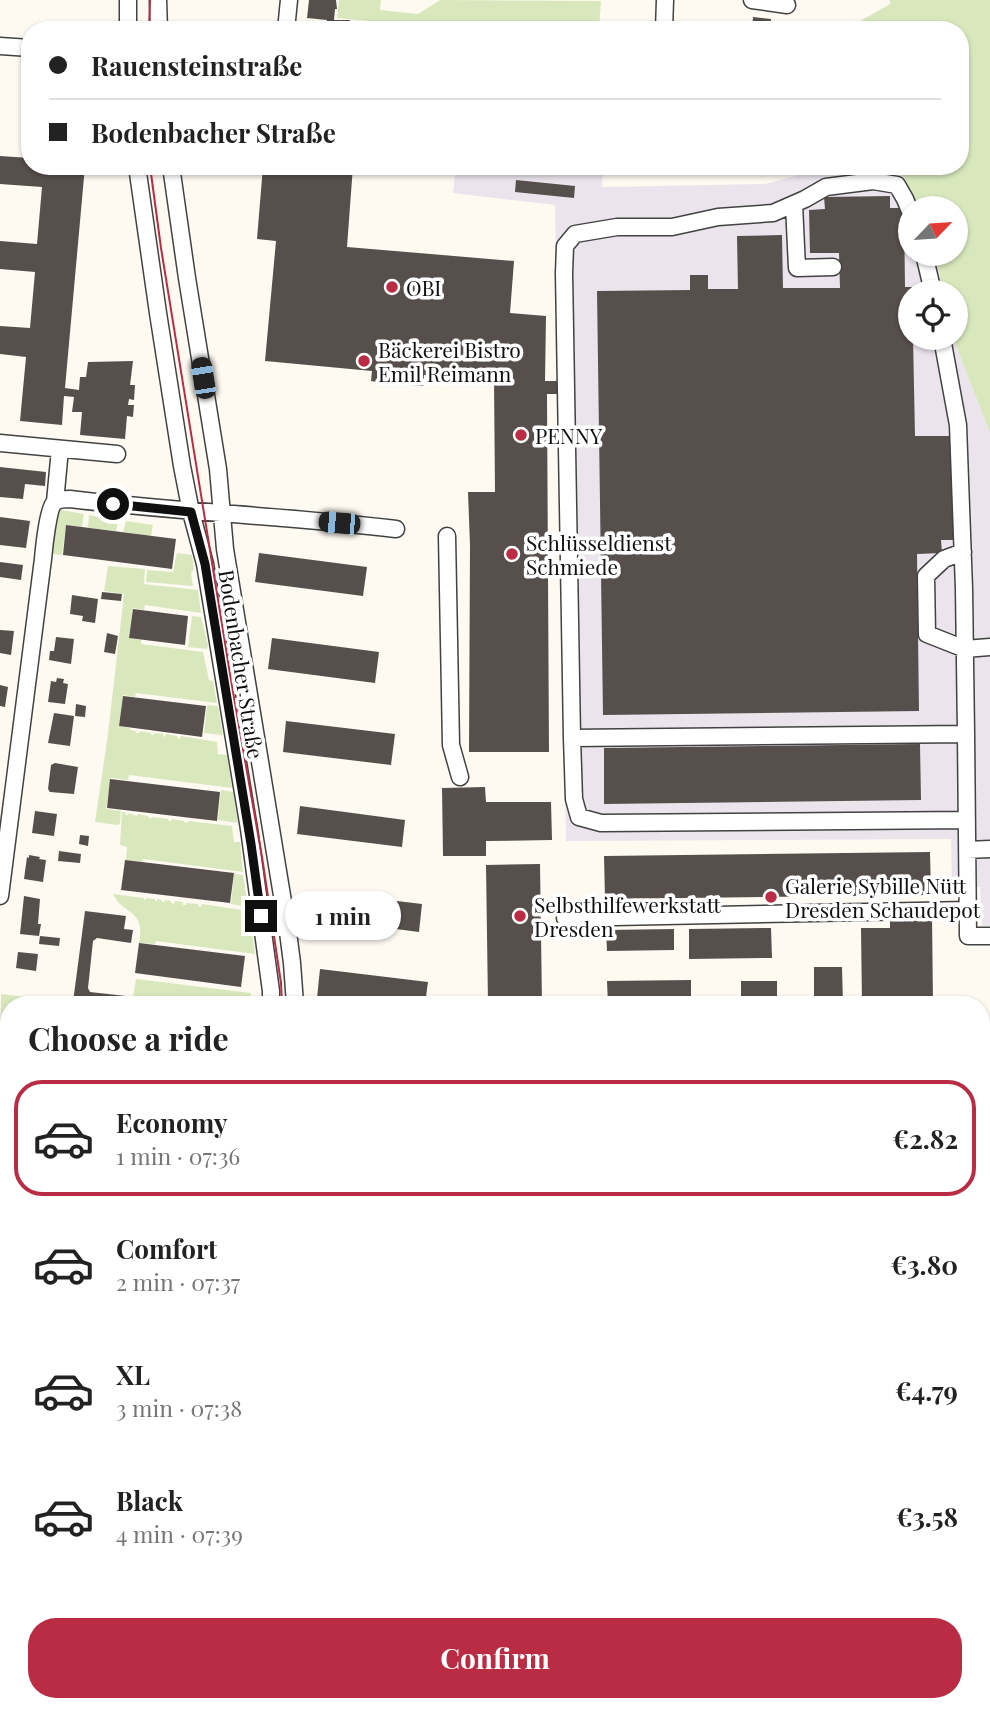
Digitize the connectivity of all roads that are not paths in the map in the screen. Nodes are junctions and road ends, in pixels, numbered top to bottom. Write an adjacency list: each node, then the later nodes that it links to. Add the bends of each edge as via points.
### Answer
1 (128, 0): 7 (street)
2 (158, 0): 8 (street)
3 (289, 0): 9 (street)
4 (665, 0): 10 (street)
5 (752, 0): 6 (street)
6 (787, 5)
7 (128, 21)
8 (159, 21)
9 (287, 21)
10 (664, 21)
11 (0, 46): 12 (street)
12 (21, 48)
13 (138, 175): 23 (street, Bodenbacher Straße)
14 (172, 175): 24 (street, Bodenbacher Straße)
15 (902, 196): 16 (street, via 897,185 873,181 826,187)
16 (794, 204): 17 (street, via 797,268); 31 (street, via 773,212 672,227 575,234 565,246)
17 (833, 267)
18 (945, 350): 27 (street, via 958,425)
19 (0, 443): 20 (street)
20 (60, 449): 21 (street); 22 (street)
21 (117, 454)
22 (55, 502): 23 (street, via 70,499); 36 (street, via 43,559)
23 (191, 512): 24 (street); 40 (street, Bodenbacher Straße, via 205,564 247,817)
24 (222, 513): 25 (street); 41 (street, Bodenbacher Straße)
25 (396, 529)
26 (447, 536): 32 (street, via 451,745)
27 (963, 552): 29 (street); 29 (street, via 944,559 926,576 927,634)
28 (990, 647): 29 (street)
29 (965, 649): 30 (street)
30 (966, 734): 31 (street); 33 (street)
31 (572, 738): 33 (street, via 579,817 601,823)
32 (460, 777)
33 (967, 820): 35 (street)
34 (990, 849): 35 (street)
35 (967, 850): 37 (street)
36 (0, 896)
37 (968, 910): 38 (street); 39 (street, via 968,936)
38 (565, 918)
39 (990, 936)
40 (270, 996)
41 (294, 996)

